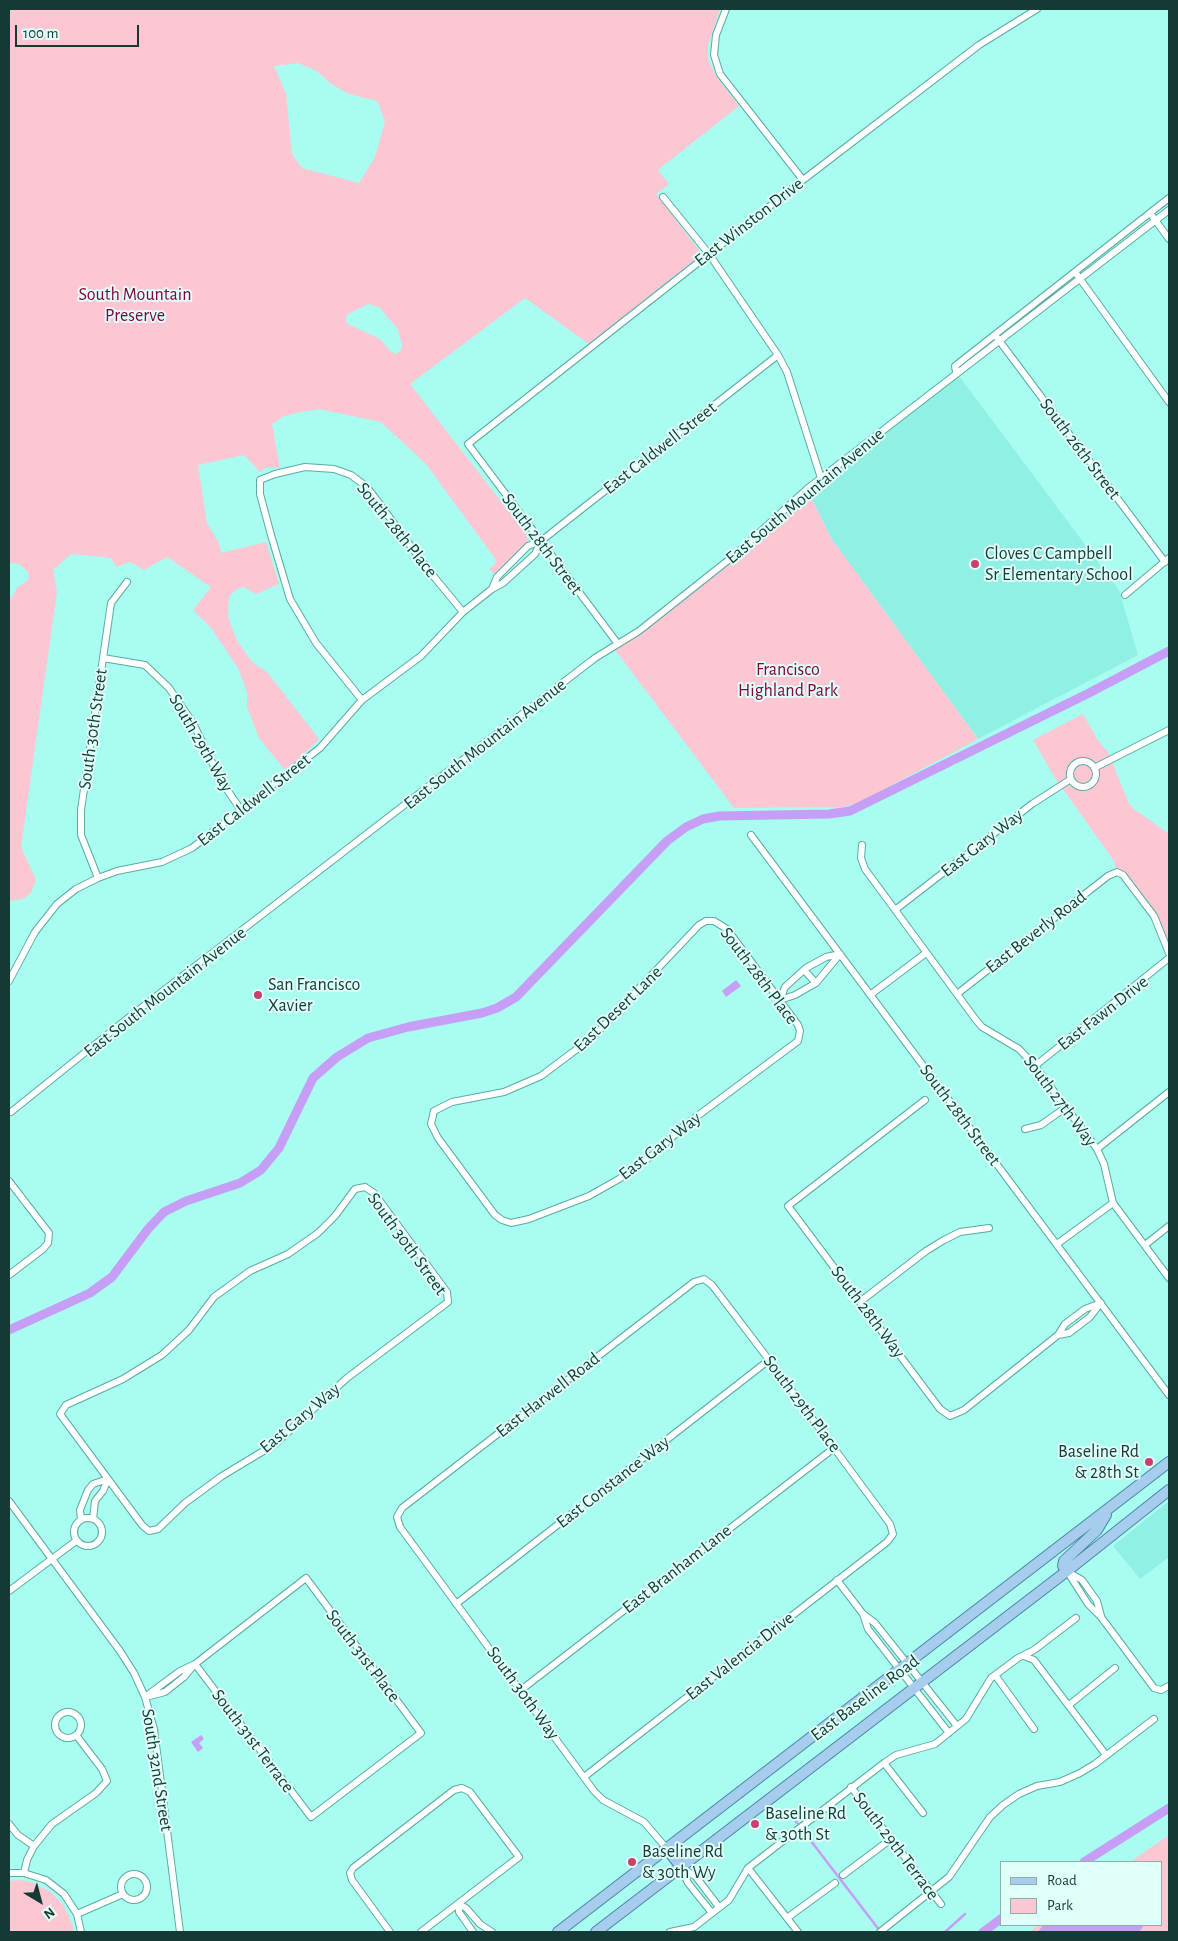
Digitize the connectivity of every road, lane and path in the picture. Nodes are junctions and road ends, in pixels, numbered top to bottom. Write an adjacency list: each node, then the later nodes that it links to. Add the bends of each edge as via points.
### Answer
1 (726, 9): 3 (street, via 716,36 714,55 720,74)
2 (1036, 9): 3 (street, East Winston Drive, via 979,45)
3 (802, 180): 10 (street, East Winston Drive)
4 (662, 197): 10 (street)
5 (1169, 198): 7 (street, East South Mountain Avenue)
6 (1169, 210): 8 (street, East South Mountain Avenue)
7 (1150, 213): 8 (street); 11 (street, East South Mountain Avenue)
8 (1156, 221): 9 (street); 12 (street, East South Mountain Avenue)
9 (1169, 239)
10 (709, 254): 15 (street); 18 (street, East Winston Drive)
11 (1076, 272): 12 (street); 13 (street, East South Mountain Avenue)
12 (1081, 280): 14 (street, East South Mountain Avenue); 17 (street)
13 (995, 336): 14 (street, South 26th Street); 16 (street, East South Mountain Avenue, via 955,366)
14 (1000, 342): 16 (street, East South Mountain Avenue, via 962,372); 21 (street, South 26th Street)
15 (778, 355): 19 (street, via 787,372); 20 (street, East Caldwell Street)
16 (956, 372): 19 (street, East South Mountain Avenue)
17 (1169, 402)
18 (468, 444): 20 (street, South 28th Street)
19 (821, 478): 28 (street, East South Mountain Avenue, via 736,554)
20 (541, 541): 22 (street, East Caldwell Street, via 528,546); 23 (street, East Caldwell Street, via 535,554); 28 (street, South 28th Street)
21 (1167, 560): 26 (street)
22 (504, 570): 23 (street); 25 (street, East Caldwell Street)
23 (510, 577): 25 (street, East Caldwell Street)
24 (126, 582): 29 (street, South 30th Street, via 112,603)
25 (492, 588): 27 (street, East Caldwell Street)
26 (1125, 595)
27 (463, 612): 30 (street, East Caldwell Street, via 421,656); 30 (street, South 28th Place, via 367,487 351,475 334,468 305,467 260,480 260,494 270,535 290,598 316,643)
28 (618, 644): 55 (street, East South Mountain Avenue, via 595,658 128,1018)
29 (104, 658): 34 (street, South 29th Way, via 145,665 169,688 193,723 221,781); 37 (street, South 30th Street, via 81,835)
30 (362, 700): 34 (street, East Caldwell Street, via 320,748)
31 (1169, 730): 32 (street)
32 (1094, 768): 33 (street, East Gary Way, via 1087,762 1078,762 1072,767); 33 (street, via 1095,778 1087,786 1076,785)
33 (1071, 779): 38 (street, East Gary Way, via 1032,804)
34 (241, 810): 37 (street, East Caldwell Street, via 192,848 173,858)
35 (751, 835): 42 (street, South 28th Street)
36 (862, 845): 38 (street, South 27th Way, via 861,858 865,869)
37 (98, 878): 45 (street, East Caldwell Street, via 76,888 46,916)
38 (895, 910): 41 (street, South 27th Way)
39 (714, 921): 49 (street, South 28th Place, via 727,929); 60 (street, East Desert Lane, via 706,921 699,926 593,1038 547,1072 504,1092 434,1111 433,1130 495,1215)
40 (1169, 952): 48 (street, East Beverly Road, via 1154,916 1124,875 1117,872)
41 (926, 953): 47 (street); 48 (street, South 27th Way)
42 (840, 954): 44 (street, via 826,957); 46 (street); 47 (street, South 28th Street)
43 (1169, 958): 51 (street, East Fawn Drive)
44 (804, 970): 46 (street); 49 (street, via 785,987)
45 (9, 981)
46 (816, 983): 49 (street, via 796,996)
47 (870, 994): 63 (street, South 28th Street)
48 (956, 994): 51 (street, South 27th Way, via 982,1027 1019,1049)
49 (780, 1000): 50 (street, South 28th Place, via 798,1025)
50 (800, 1035): 60 (street, East Gary Way, via 793,1046 684,1126 654,1154 619,1179 589,1196 529,1219)
51 (1035, 1066): 54 (street, South 27th Way)
52 (1169, 1092): 57 (street)
53 (925, 1100): 68 (street, South 28th Way, via 788,1206)
54 (1065, 1108): 56 (street, via 1041,1125); 57 (street, South 27th Way)
55 (11, 1112)
56 (1025, 1128)
57 (1097, 1150): 59 (street, South 27th Way, via 1104,1164)
58 (9, 1181): 65 (street, via 49,1233 43,1249)
59 (1113, 1203): 63 (street); 64 (street, South 27th Way)
60 (502, 1220)
61 (1169, 1226): 64 (street)
62 (989, 1228): 68 (street, via 960,1232 944,1240)
63 (1057, 1244): 70 (street, South 28th Street)
64 (1145, 1245): 66 (street, South 27th Way)
65 (9, 1275)
66 (1169, 1278)
67 (704, 1279): 71 (street, South 29th Place); 79 (street, East Harwell Road, via 686,1288 402,1508)
68 (861, 1301): 70 (street, South 28th Way, via 940,1409 950,1416 964,1410 1058,1335 1065,1324)
69 (448, 1302): 75 (street, East Gary Way, via 347,1378 275,1444 222,1476 158,1528 149,1531 142,1525); 75 (street, South 30th Street, via 446,1292 374,1193 365,1187 355,1189 318,1233 288,1254 244,1275 214,1297 189,1330 162,1356 123,1379 66,1405 60,1414)
70 (1101, 1302): 72 (street, South 28th Street)
71 (769, 1360): 73 (street, South 29th Place); 90 (street, East Constance Way)
72 (1169, 1395)
73 (834, 1448): 82 (street, South 29th Place, via 890,1524); 105 (street, East Branham Lane)
74 (1169, 1462): 78 (main road, East Baseline Road)
75 (108, 1479): 80 (street, via 95,1501); 81 (street, via 93,1484 88,1490 80,1510)
76 (1169, 1490): 85 (main road, East Baseline Road)
77 (9, 1501): 84 (street, South 32nd Street)
78 (1109, 1510): 85 (main road, via 1097,1530 1064,1561); 98 (main road, East Baseline Road)
79 (397, 1517): 90 (street, South 30th Way, via 400,1526)
80 (93, 1519): 81 (street); 83 (street, via 102,1529 98,1542 85,1546)
81 (81, 1520): 83 (street, via 74,1530)
82 (893, 1534): 86 (street, East Valencia Drive)
83 (76, 1541): 84 (street)
84 (52, 1559): 87 (street); 106 (street, South 32nd Street, via 127,1661)
85 (1067, 1572): 88 (street, via 1082,1580); 89 (street); 103 (main road, East Baseline Road)
86 (838, 1580): 91 (street); 117 (street, East Valencia Drive)
87 (9, 1591)
88 (1092, 1594): 89 (street); 92 (street)
89 (1085, 1600): 92 (street)
90 (456, 1604): 105 (street, South 30th Way)
91 (862, 1614): 94 (street, via 875,1623); 95 (street)
92 (1101, 1617): 104 (street, via 1154,1688 1161,1690)
93 (1076, 1618): 96 (street)
94 (882, 1634): 95 (street); 98 (street)
95 (875, 1639): 98 (street)
96 (1024, 1656): 100 (street); 107 (street, via 1034,1660)
97 (195, 1664): 101 (street); 102 (street); 120 (street, South 31st Terrace); 120 (street, South 31st Place, via 306,1578 421,1733)
98 (904, 1668): 103 (street); 124 (main road, East Baseline Road)
99 (1116, 1668): 107 (street)
100 (995, 1675): 111 (street, via 966,1719); 112 (street)
101 (172, 1676): 102 (street); 106 (street)
102 (178, 1682): 106 (street, via 165,1692)
103 (918, 1685): 108 (street); 109 (street); 125 (main road, East Baseline Road)
104 (1169, 1686)
105 (521, 1690): 117 (street, South 30th Way)
106 (145, 1697): 144 (street, South 32nd Street, via 155,1736)
107 (1069, 1705): 115 (street)
108 (943, 1708): 109 (street); 111 (street)
109 (935, 1715): 113 (street)
110 (1154, 1719): 115 (street)
111 (957, 1726): 113 (street)
112 (1034, 1729)
113 (949, 1733): 116 (street, via 935,1744 896,1755)
114 (76, 1735): 114 (street, via 80,1728 78,1716 67,1711 59,1715 54,1722 59,1735 67,1738); 123 (street, via 102,1769 107,1781 96,1793 52,1824)
115 (1106, 1755): 132 (street, via 1080,1773 1060,1782 1037,1786 1003,1805 978,1833 958,1867)
116 (884, 1763): 118 (street); 119 (street)
117 (584, 1777): 124 (street, South 30th Way, via 603,1800 644,1822)
118 (851, 1787): 122 (street, South 29th Terrace); 126 (street)
119 (923, 1813)
120 (311, 1817)
121 (9, 1824): 123 (street)
122 (891, 1839): 129 (street); 132 (street, South 29th Terrace)
123 (34, 1846): 127 (street)
124 (668, 1850): 125 (main road); 149 (main road, East Baseline Road)
125 (681, 1867): 131 (street, via 696,1877); 134 (street); 150 (main road, East Baseline Road)
126 (748, 1868): 137 (street, via 729,1900); 140 (street)
127 (24, 1872): 128 (street); 139 (street, via 46,1880 64,1894)
128 (9, 1873)
129 (843, 1876)
130 (835, 1882): 140 (street)
131 (706, 1890): 134 (street); 137 (street)
132 (931, 1892): 136 (street, South 29th Terrace); 142 (street)
133 (123, 1894): 133 (street, via 130,1900 142,1898 148,1887 145,1879 138,1874 128,1875 122,1881); 139 (street)
134 (699, 1896): 138 (street)
135 (459, 1904): 145 (street, via 519,1857 470,1792 462,1788 454,1790 350,1873); 146 (street); 147 (street, via 460,1912); 148 (street)
136 (941, 1904)
137 (719, 1907): 138 (street)
138 (712, 1913): 141 (street)
139 (77, 1914): 143 (street)
140 (787, 1918): 152 (street)
141 (686, 1931): 151 (street)
142 (882, 1931)
143 (81, 1932)
144 (180, 1932)
145 (390, 1932)
146 (421, 1932)
147 (473, 1932)
148 (492, 1932)
149 (558, 1932)
150 (596, 1932)
151 (670, 1932)
152 (798, 1932)

